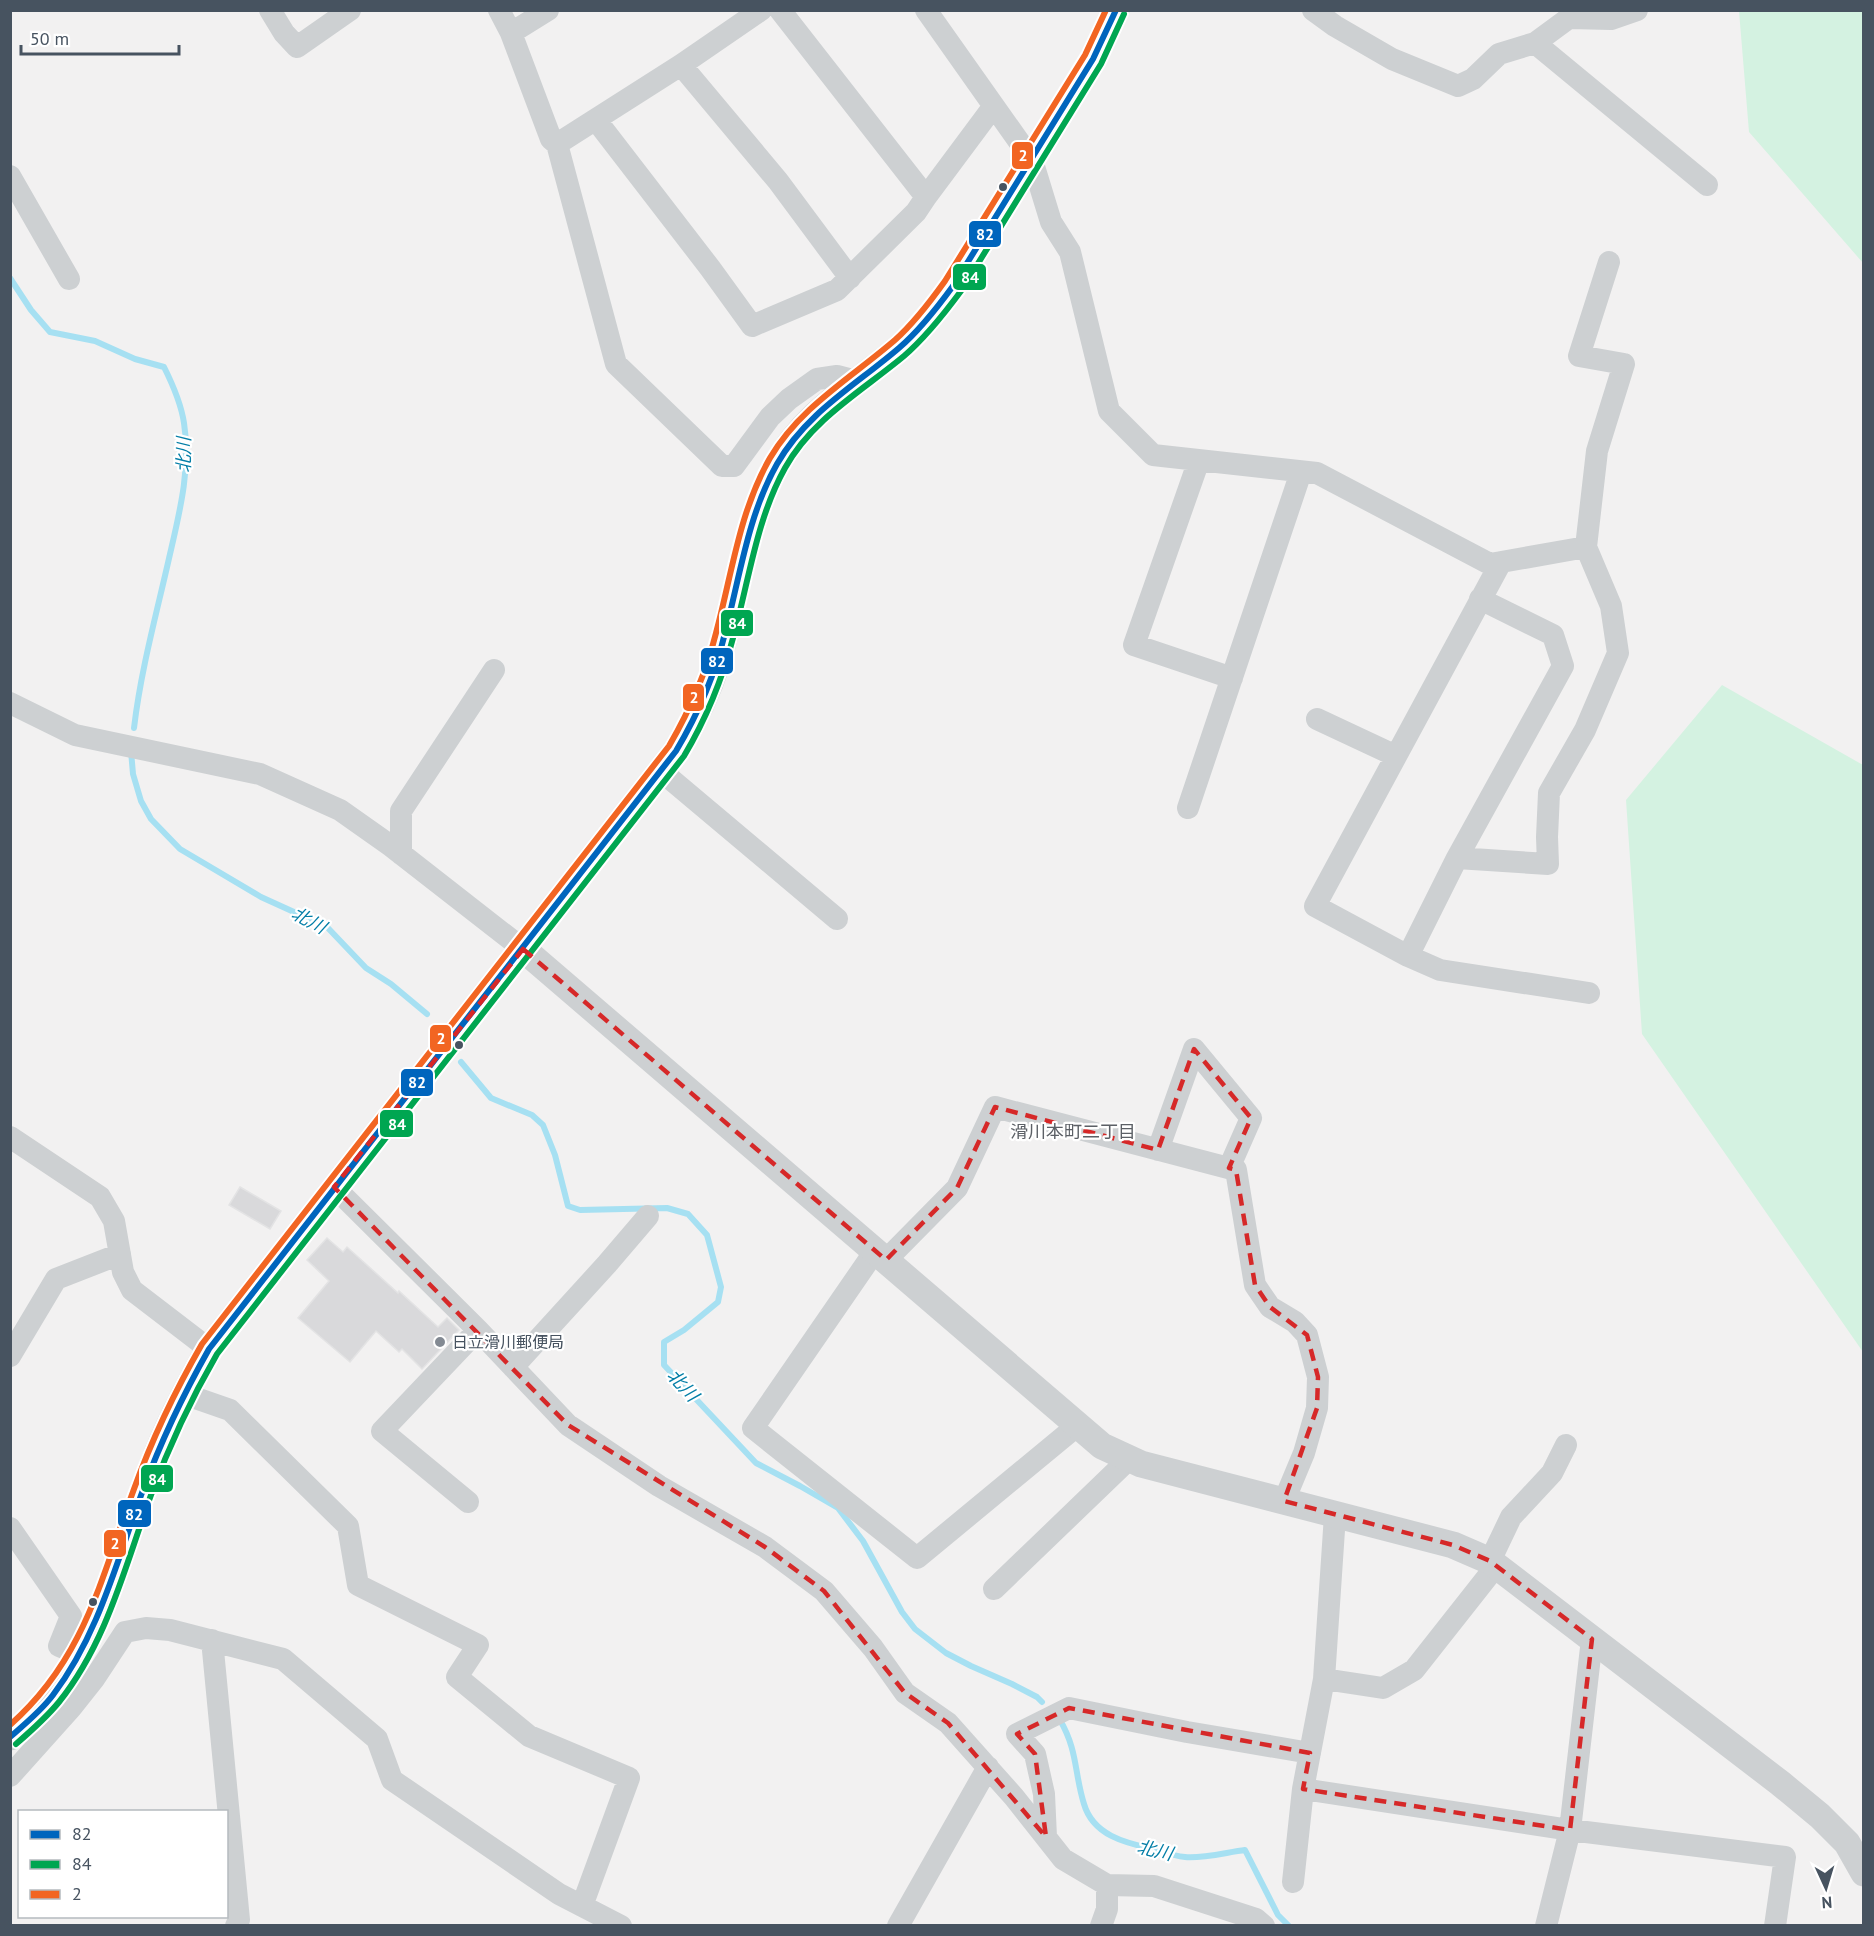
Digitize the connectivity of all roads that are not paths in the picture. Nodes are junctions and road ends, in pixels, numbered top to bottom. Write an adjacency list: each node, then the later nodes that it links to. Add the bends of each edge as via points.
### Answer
1 (270, 10): 2 (street, via 297,47)
2 (350, 10)
3 (499, 10): 11 (street)
4 (548, 10): 11 (street)
5 (761, 10): 13 (street)
6 (780, 10): 20 (street)
7 (926, 10): 14 (street)
8 (1116, 10): 17 (street, via 1093,60)
9 (1313, 10): 12 (street, via 1392,59 1458,86 1473,79 1499,54)
10 (1637, 10): 12 (street, via 1611,19 1569,18)
11 (511, 33): 16 (street, via 551,139)
12 (1535, 43): 19 (street)
13 (681, 65): 15 (street); 22 (street, via 778,181)
14 (993, 107): 17 (street); 20 (street)
15 (596, 120): 16 (street); 22 (street, via 752,326 837,290)
16 (557, 144): 24 (street, via 616,364 722,466 734,466 770,417 817,379 837,376)
17 (1032, 160): 24 (street, via 933,313 899,348); 25 (street, via 1051,222 1070,252 1109,411 1153,454)
18 (10, 176): 23 (street)
19 (1707, 185)
20 (926, 196): 22 (street, via 916,212)
21 (1609, 262): 27 (street, via 1579,356 1624,364 1597,451)
22 (850, 278)
23 (69, 279)
24 (856, 381): 35 (street, via 821,409 778,462 759,501 705,699)
25 (1199, 460): 28 (street, via 1317,473 1490,564); 31 (street, via 1134,645)
26 (1298, 481): 31 (street)
27 (1586, 547): 28 (street); 38 (street, via 1611,606 1618,653 1585,730 1549,793 1548,864)
28 (1501, 562): 29 (street)
29 (1480, 600): 34 (street); 38 (street, via 1553,636 1563,666)
30 (494, 670): 37 (street, via 401,811)
31 (1232, 678): 36 (street)
32 (10, 704): 37 (street, via 75,735 260,774 340,810)
33 (1317, 719): 34 (street)
34 (1396, 756): 41 (street, via 1315,906)
35 (661, 771): 39 (street); 40 (street)
36 (1188, 808)
37 (401, 854): 40 (street)
38 (1456, 858): 41 (street)
39 (837, 919)
40 (523, 949): 46 (street); 49 (street)
41 (1408, 956): 42 (street, via 1440,970)
42 (1589, 993)
43 (10, 1137): 48 (street, via 100,1197 114,1221)
44 (1158, 1150): 45 (street); 45 (street, via 1194,1049 1251,1118); 49 (street, via 995,1107 957,1188)
45 (1229, 1168): 58 (street, via 1236,1170 1256,1285 1270,1307 1295,1322 1307,1335 1318,1377 1317,1408)
46 (334, 1187): 50 (street); 51 (street)
47 (648, 1216): 53 (street)
48 (120, 1254): 51 (street, via 132,1290); 52 (street, via 56,1279)
49 (881, 1256): 55 (street); 55 (street, via 753,1428 917,1558)
50 (478, 1330): 53 (street); 59 (street, via 382,1431)
51 (209, 1348): 54 (street)
52 (10, 1356)
53 (513, 1367): 71 (street, via 568,1425 659,1486 765,1547 824,1591 905,1693 948,1723)
54 (184, 1394): 66 (street, via 153,1463); 79 (street, via 230,1410 348,1526 358,1585 478,1645 457,1677 529,1736 629,1778)
55 (1078, 1425): 57 (street, via 1102,1446)
56 (1566, 1445): 62 (street, via 1552,1473 1511,1517)
57 (1129, 1459): 58 (street); 63 (street)
58 (1284, 1501): 60 (street)
59 (468, 1502)
60 (1335, 1515): 62 (street, via 1453,1545); 67 (street)
61 (10, 1528): 66 (street, via 71,1616 59,1646)
62 (1493, 1564): 65 (street); 67 (street, via 1414,1670 1383,1688)
63 (994, 1589)
64 (212, 1640): 68 (street, via 170,1630 146,1628 124,1632 94,1679); 79 (street, via 283,1659 377,1739 392,1780); 80 (street, via 239,1920)
65 (1592, 1640): 74 (street); 76 (street, via 1820,1816 1847,1843)
66 (80, 1655): 68 (street)
67 (1324, 1679): 70 (street)
68 (62, 1702): 69 (street); 72 (street)
69 (10, 1737)
70 (1310, 1753): 73 (street); 75 (street, via 1069,1708 1017,1734 1035,1754 1044,1794)
71 (988, 1767): 75 (street); 82 (street)
72 (10, 1776)
73 (1304, 1789): 74 (street); 77 (street)
74 (1570, 1830): 85 (street); 86 (street, via 1785,1857)
75 (1046, 1838): 78 (street, via 1063,1859)
76 (1863, 1873)
77 (1293, 1882)
78 (1107, 1885): 83 (street, via 1107,1909); 84 (street, via 1154,1886 1256,1919)
79 (582, 1906): 81 (street)
80 (236, 1926)
81 (621, 1926)
82 (898, 1926)
83 (1101, 1926)
84 (1264, 1926)
85 (1546, 1926)
86 (1775, 1926)

